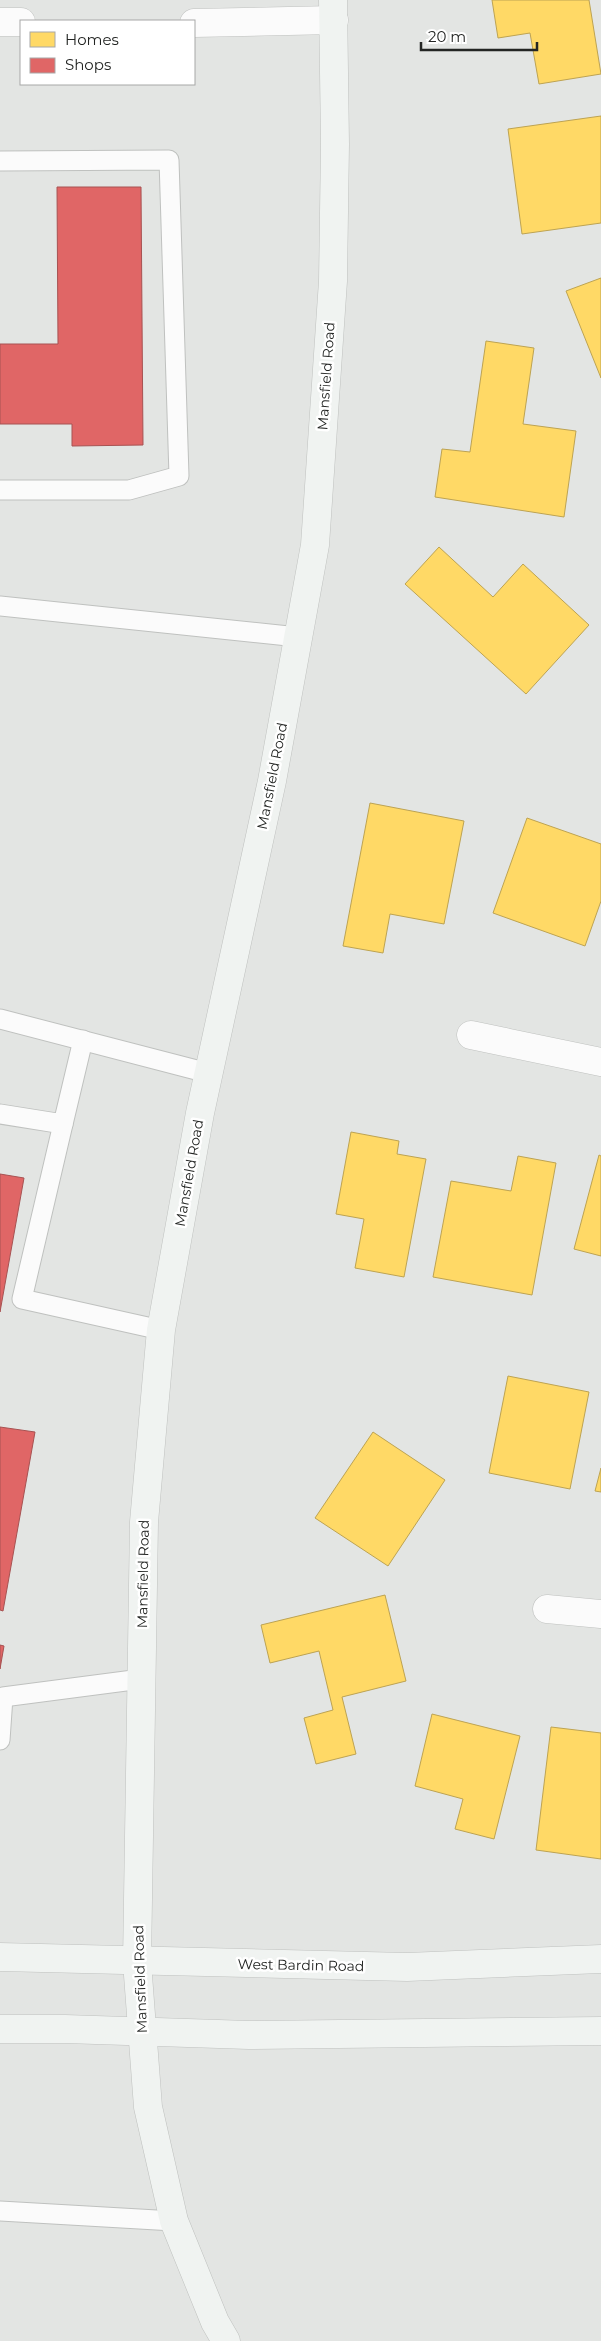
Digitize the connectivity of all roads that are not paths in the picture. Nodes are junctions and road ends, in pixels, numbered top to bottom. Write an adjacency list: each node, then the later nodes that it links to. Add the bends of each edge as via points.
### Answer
1 (334, 10): 4 (street); 8 (street, Mansfield Road, via 333,281 315,545)
2 (0, 22): 3 (street)
3 (20, 22)
4 (195, 23)
5 (0, 162): 6 (lane, via 169,160 179,476 129,490)
6 (0, 490)
7 (0, 606): 8 (lane)
8 (298, 637): 13 (street, Mansfield Road, via 270,791)
9 (0, 1018): 11 (lane)
10 (470, 1036): 12 (street)
11 (83, 1040): 13 (lane); 15 (lane)
12 (601, 1062)
13 (208, 1073): 16 (street, Mansfield Road)
14 (0, 1114): 15 (lane)
15 (63, 1124): 16 (lane, via 22,1299)
16 (161, 1330): 19 (street, Mansfield Road, via 144,1522)
17 (547, 1609): 18 (street)
18 (601, 1614)
19 (142, 1679): 20 (lane, via 3,1697); 23 (street, Mansfield Road)
20 (0, 1740)
21 (0, 1957): 23 (street, West Bardin Road)
22 (601, 1959): 23 (street, West Bardin Road, via 407,1966)
23 (137, 1962): 25 (street, Mansfield Road)
24 (0, 2029): 25 (street)
25 (141, 2031): 26 (street, via 249,2035); 28 (street, Mansfield Road, via 148,2107)
26 (601, 2031)
27 (0, 2212): 28 (lane)
28 (174, 2222): 29 (street, Mansfield Road)
29 (226, 2341)

